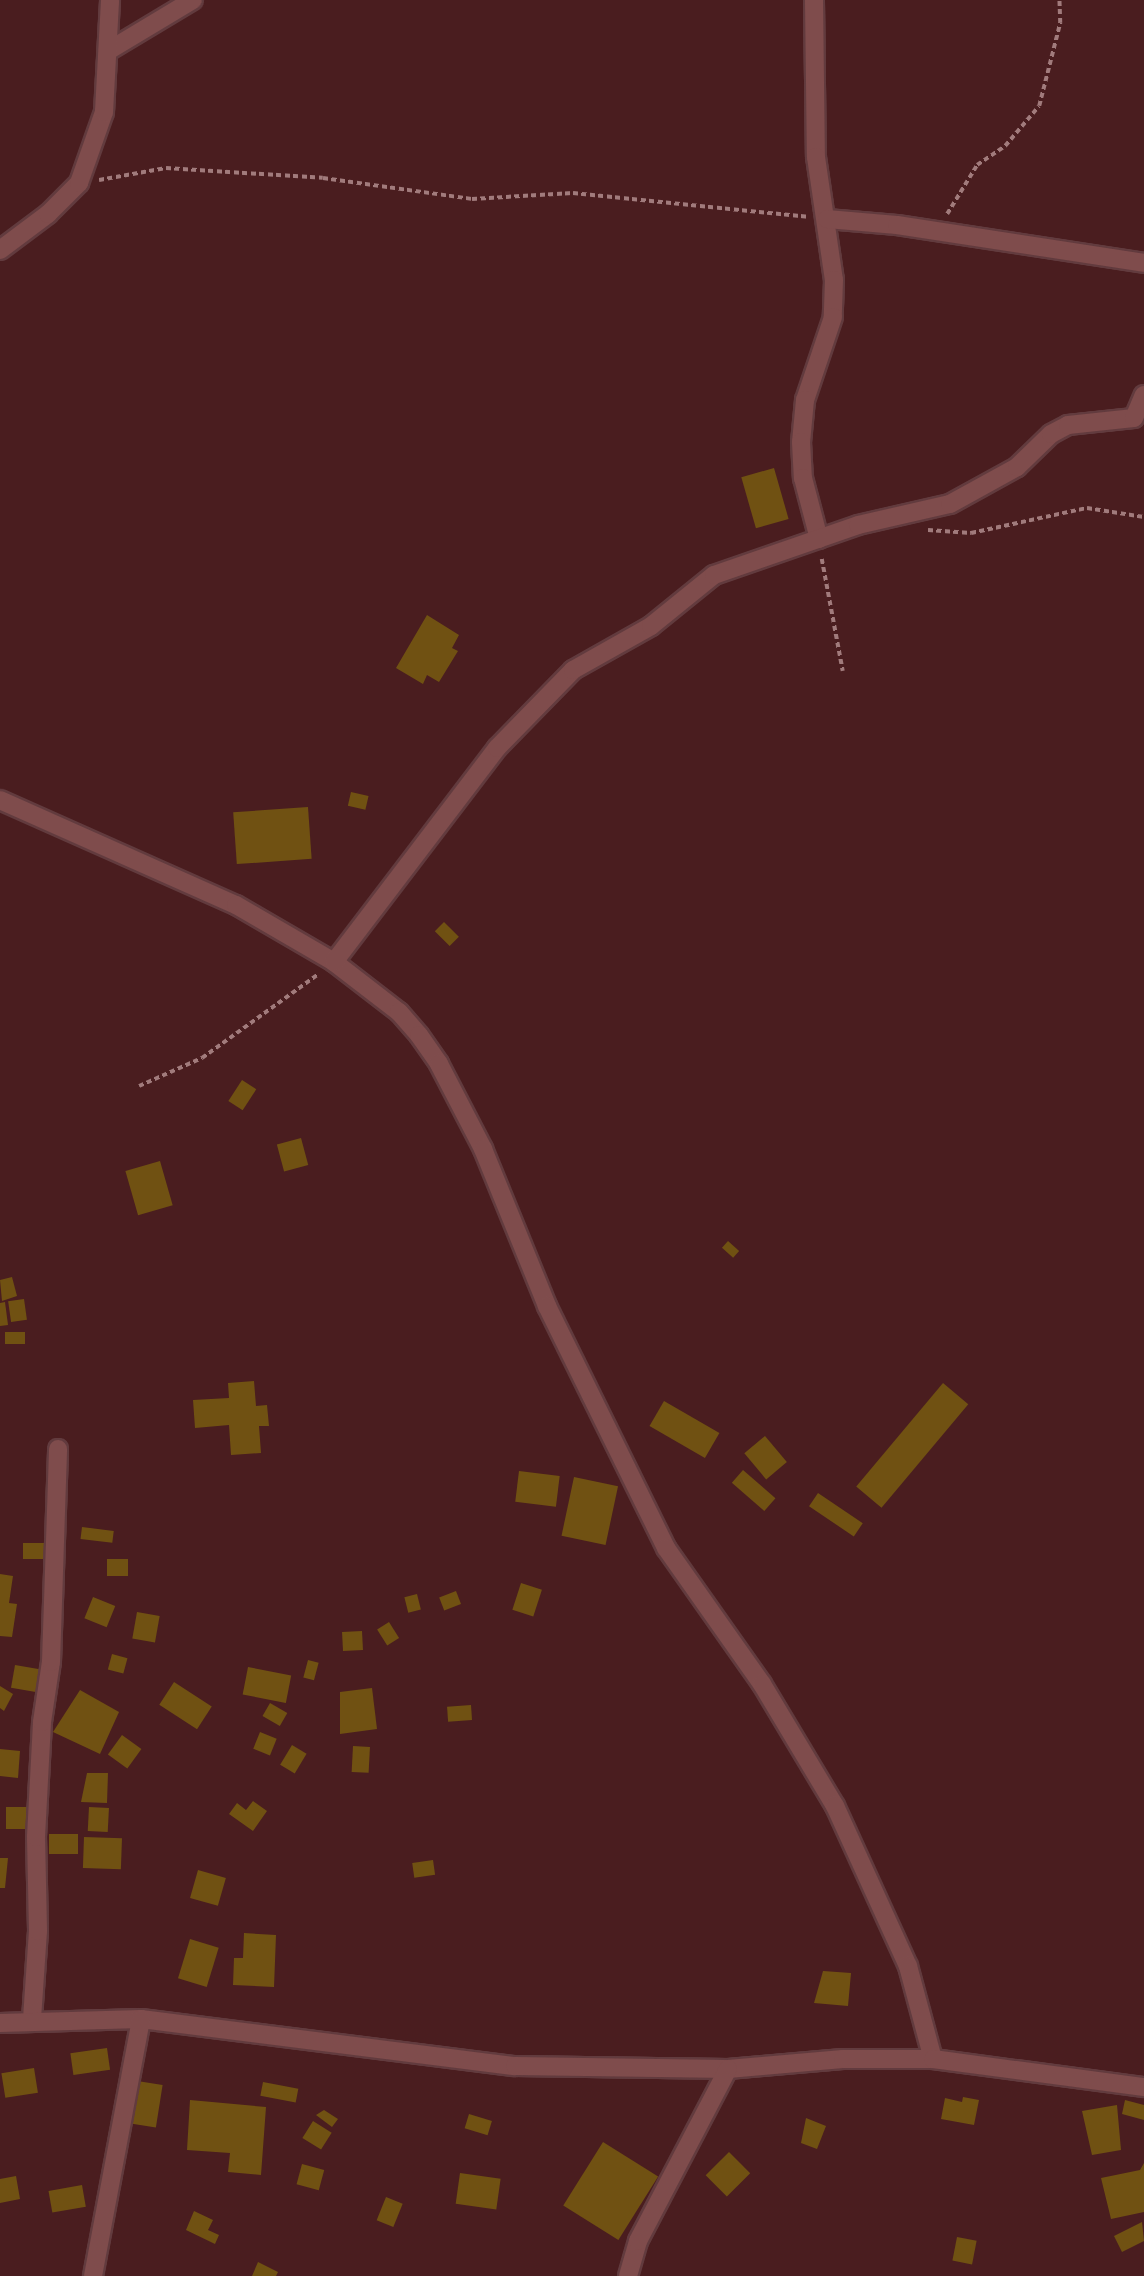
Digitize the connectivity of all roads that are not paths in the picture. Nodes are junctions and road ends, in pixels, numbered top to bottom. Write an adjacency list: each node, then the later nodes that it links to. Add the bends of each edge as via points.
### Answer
1 (110, 0): 4 (street)
2 (193, 0): 4 (street)
3 (814, 0): 5 (street, via 816,158)
4 (108, 51): 6 (street, via 104,112 79,183 48,214)
5 (827, 219): 7 (street, via 897,225); 9 (street, via 833,317 805,400 800,442 803,478)
6 (0, 250)
7 (1144, 263)
8 (1144, 395): 9 (street, via 1134,418 1068,425 1051,434 1017,467 950,504)
9 (819, 539): 11 (street, via 714,575 650,626 573,670 497,748)
10 (0, 800): 11 (street, via 236,905)
11 (334, 962): 16 (street, via 399,1012 439,1063 483,1149 591,1401 666,1548 762,1684 835,1806 908,1965)
12 (58, 1449): 13 (street, via 51,1662 42,1722 36,1838 38,1931)
13 (32, 2019): 14 (street); 15 (street)
14 (141, 2019): 17 (street, via 515,2066); 19 (street)
15 (0, 2023)
16 (933, 2059): 17 (street, via 843,2059); 18 (street)
17 (728, 2069): 20 (street, via 638,2241)
18 (1144, 2087)
19 (93, 2276)
20 (628, 2276)

